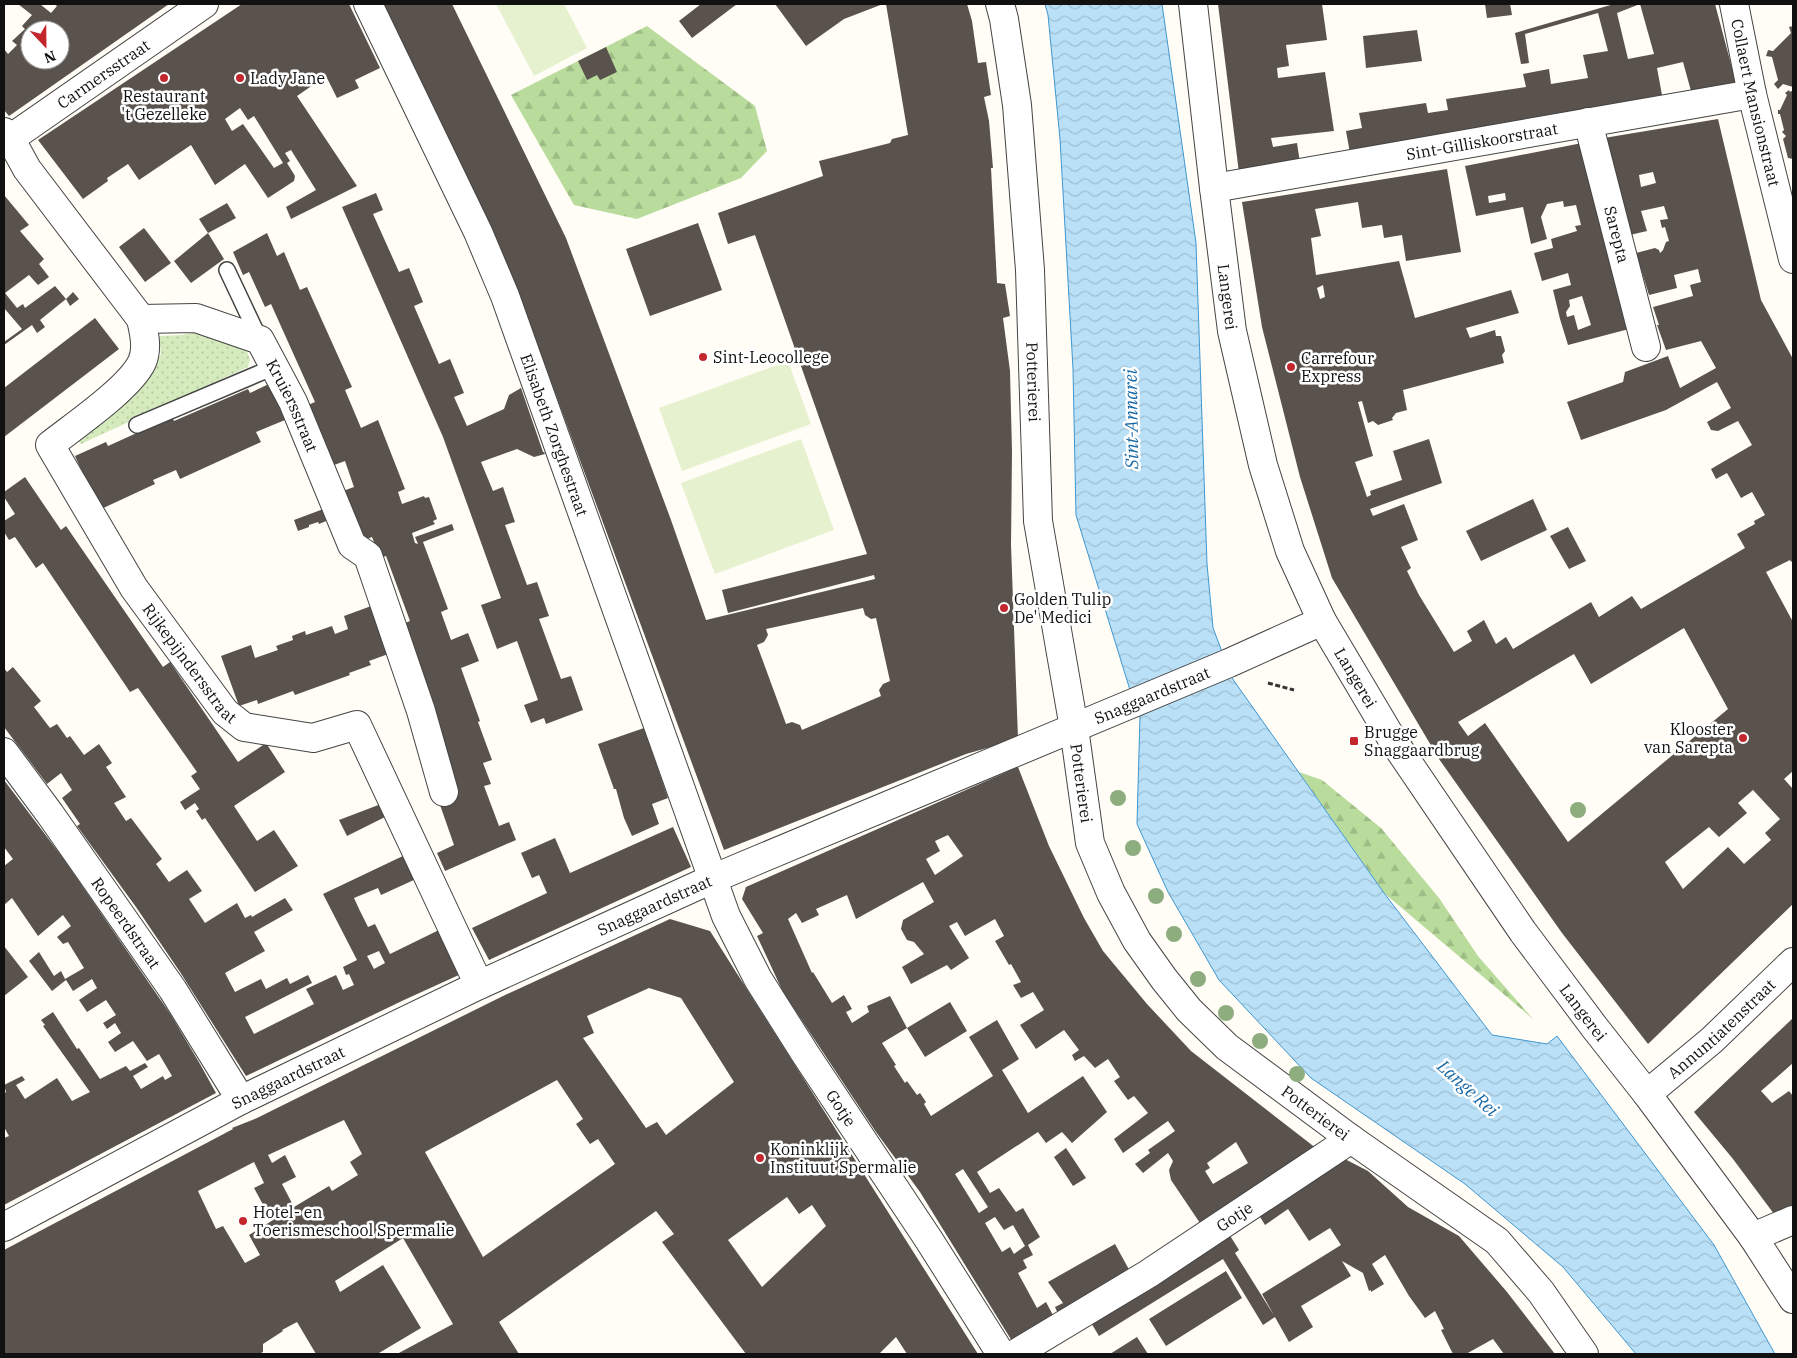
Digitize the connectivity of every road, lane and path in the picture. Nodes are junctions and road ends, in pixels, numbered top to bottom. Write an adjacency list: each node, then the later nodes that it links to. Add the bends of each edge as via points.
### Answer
1 (204, 4): 8 (street, Carmersstraat)
2 (368, 4): 21 (street, Elisabeth Zorghestraat, via 478,232 505,296)
3 (1000, 4): 18 (street, Potterierei, via 1018,105 1030,270 1038,521)
4 (1193, 4): 9 (street, Langerei)
5 (1734, 4): 6 (street, Collaert Mansionstraat)
6 (1752, 94): 7 (street, Sint-Gilliskoorstraat); 10 (street, Collaert Mansionstraat)
7 (1588, 122): 9 (street, Sint-Gilliskoorstraat); 14 (street, Sarepta)
8 (6, 138): 12 (street)
9 (1214, 188): 17 (street, Langerei, via 1232,331 1263,465 1290,551)
10 (1793, 260)
11 (227, 270): 13 (lane)
12 (141, 320): 13 (street, Kruiersstraat, via 196,318); 23 (street, Rijkepijndersstraat, via 146,342 142,361 129,381 50,445 134,588 225,712 244,726 313,738 357,725)
13 (260, 340): 15 (street, Kruiersstraat)
14 (1646, 347)
15 (274, 366): 16 (lane); 20 (street, Kruiersstraat, via 293,402 352,545 368,556 422,711)
16 (137, 426)
17 (1322, 621): 18 (street, Snaggaardstraat); 24 (street, Langerei, via 1392,739 1523,932)
18 (1074, 728): 21 (street, Snaggaardstraat); 26 (street, Potterierei, via 1090,843 1111,893 1137,941 1189,1010 1226,1047)
19 (4, 752): 25 (street, Ropeerdstraat, via 173,990)
20 (444, 792)
21 (712, 879): 23 (street, Snaggaardstraat); 31 (street, Gotje, via 726,916 758,979)
22 (1793, 962): 24 (street, Annuntiatenstraat, via 1712,1040)
23 (479, 985): 25 (street, Snaggaardstraat)
24 (1647, 1094): 29 (street, Langerei)
25 (241, 1100): 28 (street, Snaggaardstraat)
26 (1351, 1139): 32 (street, Gotje, via 1148,1274); 33 (street, Potterierei, via 1497,1241 1541,1292)
27 (1793, 1220): 29 (street)
28 (4, 1227)
29 (1753, 1237): 30 (street, Langerei)
30 (1793, 1300)
31 (1001, 1354)
32 (1015, 1354)
33 (1584, 1354)

